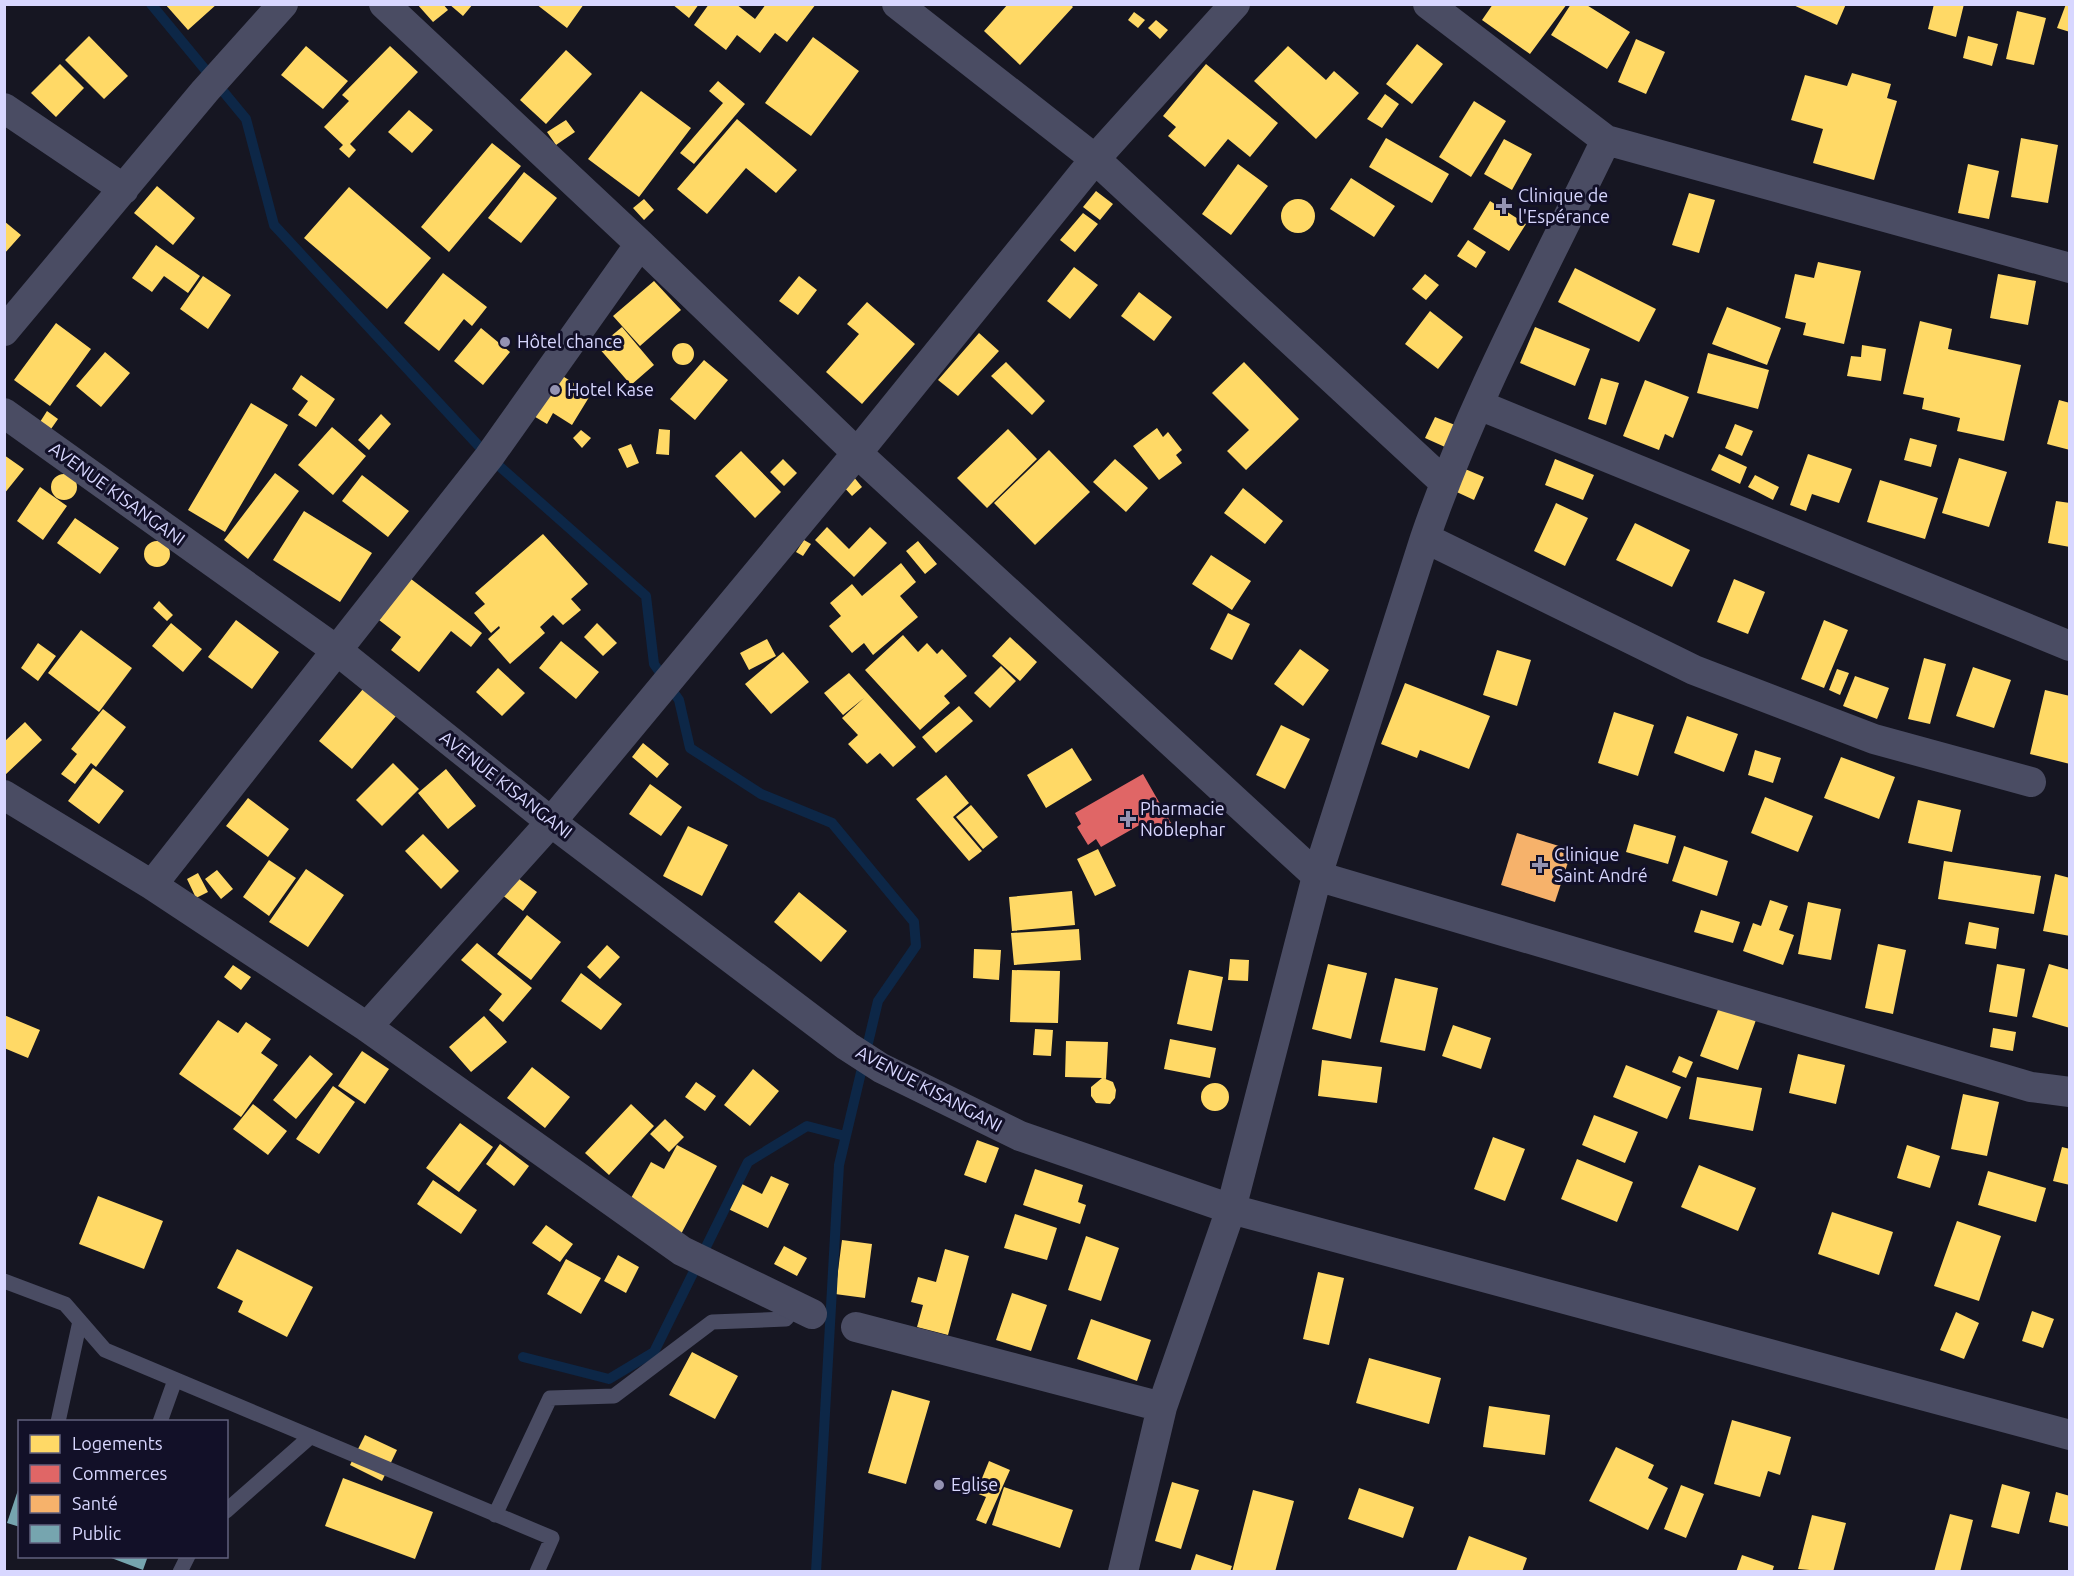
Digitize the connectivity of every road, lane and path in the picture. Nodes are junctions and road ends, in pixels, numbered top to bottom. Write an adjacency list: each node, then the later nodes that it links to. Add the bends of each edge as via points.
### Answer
1 (284, 4): 9 (street)
2 (384, 4): 10 (street)
3 (897, 4): 8 (street)
4 (1235, 4): 8 (street)
5 (1428, 4): 7 (street)
6 (4, 108): 9 (street)
7 (1606, 140): 11 (street); 13 (street)
8 (1095, 159): 15 (street); 16 (street)
9 (124, 189): 12 (street)
10 (640, 244): 15 (street); 19 (street, via 489,457)
11 (2070, 268)
12 (4, 331)
13 (1479, 405): 16 (street); 18 (street)
14 (4, 413): 19 (street, AVENUE KISANGANI)
15 (857, 453): 22 (street); 23 (street)
16 (1444, 482): 17 (street)
17 (1425, 538): 20 (street, via 1694,670 1874,739); 23 (street)
18 (2070, 646)
19 (339, 652): 22 (street, AVENUE KISANGANI); 24 (street)
20 (2031, 782)
21 (4, 795): 24 (street)
22 (551, 822): 25 (street); 27 (street, AVENUE KISANGANI, via 881,1068 1020,1136)
23 (1317, 876): 26 (street, via 2031,1087); 27 (street)
24 (152, 885): 25 (street)
25 (367, 1027): 29 (street, via 682,1251)
26 (2070, 1092)
27 (1231, 1209): 33 (street); 36 (street, AVENUE KISANGANI)
28 (4, 1281): 30 (lane, via 65,1304)
29 (804, 1310): 39 (lane, via 786,1319 712,1322 614,1396 550,1398)
30 (80, 1321): 32 (lane, via 105,1350); 34 (lane)
31 (856, 1327): 33 (street)
32 (175, 1380): 35 (lane); 37 (lane)
33 (1162, 1407): 43 (street)
34 (58, 1420)
35 (161, 1420)
36 (2070, 1435)
37 (310, 1437): 38 (lane); 39 (lane)
38 (228, 1508)
39 (495, 1515): 42 (lane, via 552,1538)
40 (187, 1558): 41 (lane)
41 (180, 1572)
42 (537, 1572)
43 (1123, 1572)

